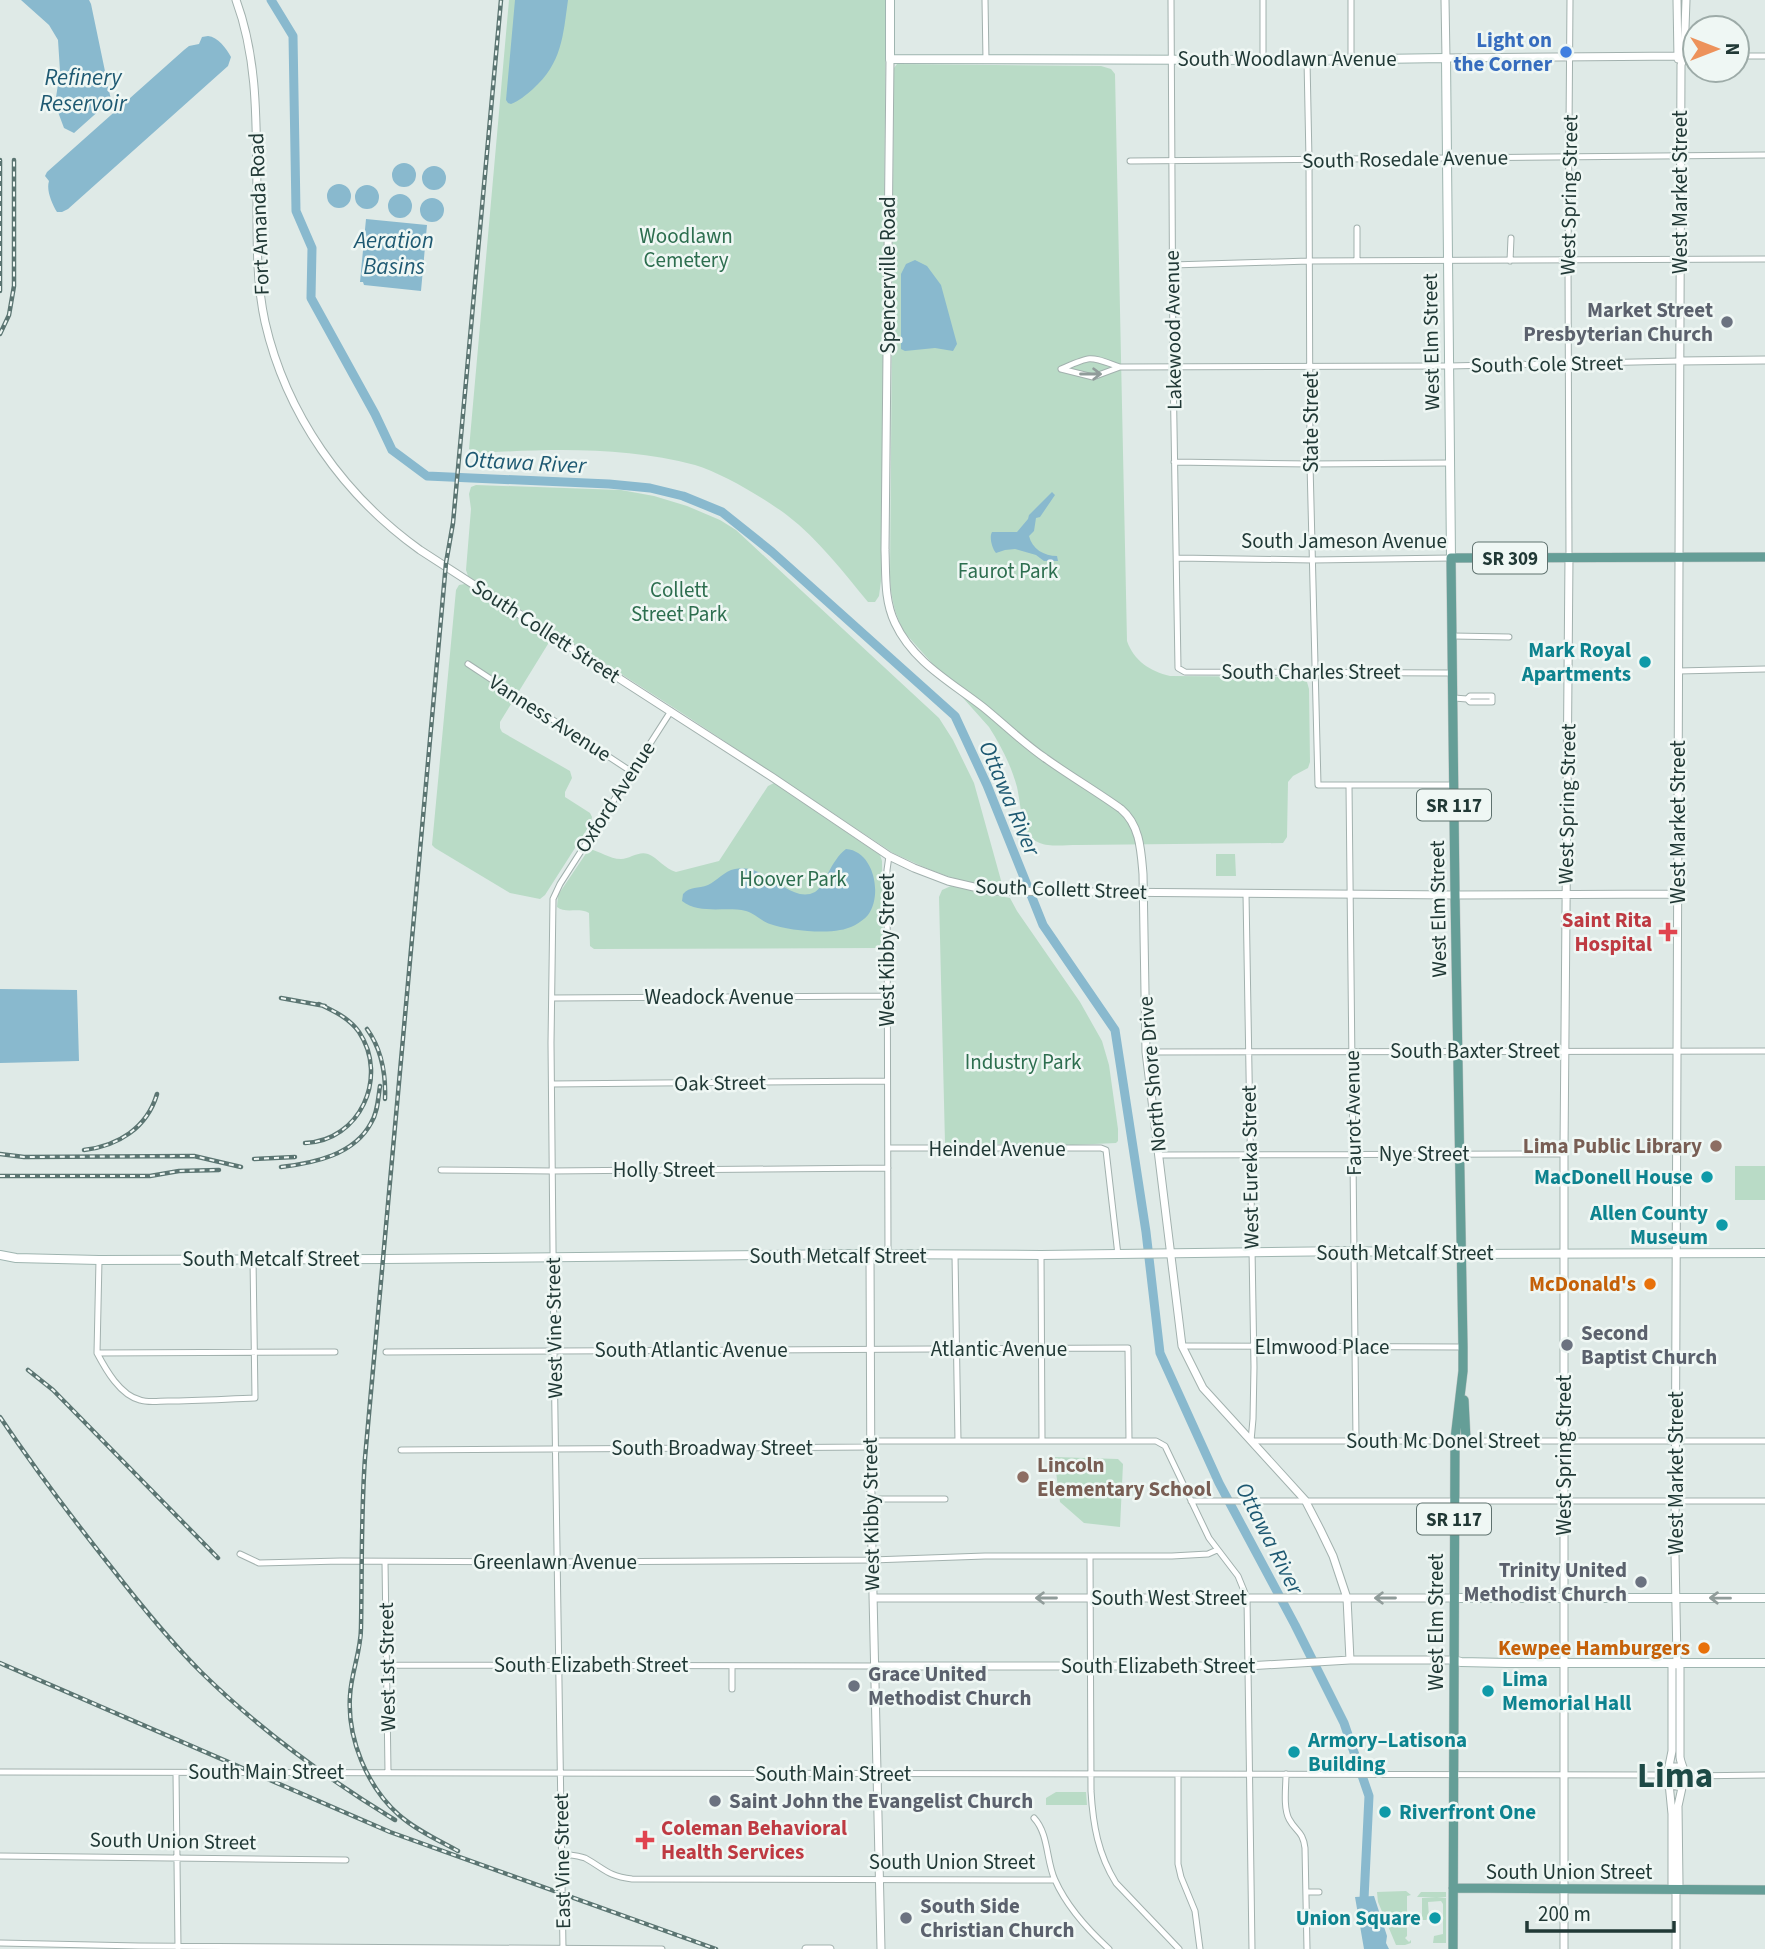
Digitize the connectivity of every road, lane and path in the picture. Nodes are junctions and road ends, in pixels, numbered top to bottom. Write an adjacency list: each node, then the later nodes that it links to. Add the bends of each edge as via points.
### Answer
1 (236, 0): 54 (street, Fort Amanda Road, via 254,80 262,299 286,384 317,443 365,504 402,537)
2 (890, 0): 13 (main road, Spencerville Road)
3 (985, 0): 15 (street)
4 (1171, 0): 16 (street, Lakewood Avenue)
5 (1263, 0): 14 (street)
6 (1351, 0): 18 (street)
7 (1445, 0): 12 (street, West Elm Street)
8 (1570, 0): 10 (street, West Spring Street)
9 (1677, 0): 11 (street, West Market Street)
10 (1571, 56): 11 (street, South Woodlawn Avenue); 12 (street, South Woodlawn Avenue); 22 (street, West Spring Street)
11 (1681, 56)
12 (1446, 58): 18 (main road, South Woodlawn Avenue); 23 (main road, West Elm Street / SR 117)
13 (890, 59): 15 (main road, South Woodlawn Avenue); 47 (street, Spencerville Road)
14 (1263, 59): 16 (main road, South Woodlawn Avenue); 17 (main road, South Woodlawn Avenue)
15 (986, 60): 16 (main road, South Woodlawn Avenue)
16 (1171, 60): 26 (street, Lakewood Avenue)
17 (1307, 60): 18 (main road, South Woodlawn Avenue); 24 (street, State Street)
18 (1351, 60)
19 (1681, 84): 21 (street, West Market Street)
20 (1765, 155): 21 (street, South Rosedale Avenue)
21 (1681, 156): 22 (street, South Rosedale Avenue); 30 (street, West Market Street)
22 (1569, 157): 23 (street, South Rosedale Avenue); 29 (street, West Spring Street)
23 (1446, 159): 24 (street, South Rosedale Avenue); 34 (main road, West Elm Street / SR 117)
24 (1309, 160): 26 (street, South Rosedale Avenue); 32 (street, State Street)
25 (1130, 161): 26 (street, South Rosedale Avenue)
26 (1172, 161): 36 (street, Lakewood Avenue)
27 (1357, 228): 33 (street)
28 (1511, 238): 35 (street)
29 (1568, 259): 30 (street); 35 (street); 39 (street, West Spring Street)
30 (1680, 259): 31 (street); 38 (street, West Market Street)
31 (1765, 259)
32 (1309, 261): 33 (street); 36 (street); 40 (street, State Street)
33 (1357, 261): 34 (street)
34 (1447, 261): 35 (street); 41 (main road, West Elm Street / SR 117)
35 (1510, 261)
36 (1172, 265): 43 (street, Lakewood Avenue)
37 (1765, 360): 38 (street)
38 (1680, 361): 39 (street, South Cole Street); 49 (street, West Market Street)
39 (1569, 363): 41 (street, South Cole Street); 48 (street, West Spring Street)
40 (1310, 366): 41 (street, South Cole Street); 43 (street, South Cole Street); 46 (street, State Street)
41 (1449, 366): 45 (main road, West Elm Street / SR 117)
42 (1120, 367): 42 (street, South Cole Street, one-way to 42, via 1089,358 1061,369 1093,377); 43 (street, South Cole Street)
43 (1173, 367): 44 (street, Lakewood Avenue)
44 (1174, 462): 46 (street); 51 (street, Lakewood Avenue)
45 (1450, 463): 46 (street); 52 (main road, West Elm Street / SR 117)
46 (1310, 464): 53 (street, State Street)
47 (885, 550): 71 (street, North Shore Drive, via 888,607 905,640 927,664 1032,748 1126,813 1139,842)
48 (1569, 557): 49 (main road, South Jameson Avenue / SR 309); 52 (main road, South Jameson Avenue / SR 309); 74 (street, West Spring Street)
49 (1679, 557): 50 (main road, SR 309); 60 (street, West Market Street)
50 (1765, 557)
51 (1177, 558): 53 (street, South Jameson Avenue); 57 (street, Lakewood Avenue)
52 (1451, 558): 53 (street, South Jameson Avenue); 55 (main road, West Elm Street / SR 117)
53 (1313, 560): 61 (street, State Street)
54 (452, 570): 65 (street, South Collett Street)
55 (1453, 636): 56 (street); 62 (main road, West Elm Street / SR 117)
56 (1509, 636)
57 (1178, 660): 61 (street, South Charles Street, via 1178,668 1185,672)
58 (468, 664): 66 (street, Vanness Avenue)
59 (1765, 669): 60 (street)
60 (1678, 671): 75 (street, West Market Street)
61 (1314, 673): 62 (street, South Charles Street); 68 (street, State Street, via 1318,785)
62 (1453, 673): 63 (main road, West Elm Street / SR 117)
63 (1454, 698): 64 (street); 67 (main road, West Elm Street / SR 117)
64 (1467, 699)
65 (671, 711): 66 (street, Oxford Avenue); 69 (street, South Collett Street)
66 (632, 772): 70 (street, Oxford Avenue)
67 (1453, 785): 68 (street); 76 (main road, West Elm Street / SR 117)
68 (1349, 786): 73 (street, Faurot Avenue)
69 (889, 856): 71 (street, South Collett Street, via 978,889); 77 (street, West Kibby Street)
70 (559, 884): 78 (street, West Vine Street, via 553,899)
71 (1142, 893): 72 (street, South Collett Street); 83 (street, North Shore Drive)
72 (1246, 894): 73 (street, South Collett Street); 85 (street, West Eureka Street)
73 (1350, 894): 76 (street, South Collett Street); 84 (street, Faurot Avenue)
74 (1566, 894): 75 (street, South Collett Street); 76 (street, South Collett Street); 80 (street, West Spring Street)
75 (1677, 894): 81 (street, West Market Street)
76 (1455, 895): 79 (main road, West Elm Street / SR 117)
77 (887, 996): 78 (street, Weadock Avenue); 86 (street, West Kibby Street)
78 (552, 998): 87 (street, West Vine Street)
79 (1459, 1051): 80 (street, South Baxter Street); 84 (street, South Baxter Street); 91 (main road, West Elm Street / SR 117)
80 (1565, 1051): 81 (street, South Baxter Street); 90 (street, West Spring Street)
81 (1678, 1051): 82 (street, South Baxter Street); 105 (street, West Market Street)
82 (1765, 1051)
83 (1146, 1052): 85 (street, South Baxter Street); 92 (street, North Shore Drive)
84 (1352, 1052): 85 (street, South Baxter Street); 93 (street, Faurot Avenue)
85 (1248, 1053): 89 (street, West Eureka Street)
86 (887, 1081): 87 (street, Oak Street); 88 (street, West Kibby Street)
87 (552, 1084): 96 (street, West Vine Street)
88 (888, 1148): 94 (street, West Kibby Street); 109 (street, Heindel Avenue, via 1106,1150)
89 (1250, 1153): 92 (street, Nye Street); 93 (street, Nye Street); 98 (street, West Eureka Street)
90 (1564, 1153): 91 (street, Nye Street); 104 (street, West Spring Street)
91 (1459, 1154): 93 (street, Nye Street); 103 (main road, West Elm Street / SR 117)
92 (1159, 1155): 102 (street, North Shore Drive)
93 (1353, 1155): 97 (street, Faurot Avenue)
94 (888, 1168): 96 (street, Holly Street); 101 (street, West Kibby Street)
95 (441, 1170): 96 (street, Holly Street)
96 (552, 1171): 110 (street, West Vine Street)
97 (1354, 1251): 98 (main road, South Metcalf Street); 103 (main road, South Metcalf Street); 115 (street, Faurot Avenue)
98 (1252, 1253): 102 (main road, South Metcalf Street); 114 (street, West Eureka Street)
99 (1765, 1253): 105 (main road, South Metcalf Street)
100 (870, 1254): 101 (main road, South Metcalf Street); 110 (main road, South Metcalf Street); 118 (street, West Kibby Street)
101 (888, 1254): 107 (main road, South Metcalf Street)
102 (1171, 1254): 109 (main road, South Metcalf Street); 113 (street, North Shore Drive)
103 (1461, 1254): 104 (main road, South Metcalf Street); 116 (main road, West Elm Street / SR 117)
104 (1564, 1254): 105 (main road, South Metcalf Street); 133 (street, West Spring Street)
105 (1676, 1254): 134 (street, West Market Street)
106 (0, 1255): 112 (main road, South Metcalf Street)
107 (955, 1255): 108 (main road, South Metcalf Street); 119 (street)
108 (1041, 1255): 109 (main road, South Metcalf Street); 117 (street)
109 (1118, 1255)
110 (553, 1257): 111 (main road, South Metcalf Street); 120 (street, West Vine Street)
111 (253, 1259): 112 (main road, South Metcalf Street); 121 (street)
112 (99, 1260): 124 (street)
113 (1182, 1346): 114 (street, Elmwood Place); 132 (street, North Shore Drive, via 1203,1388)
114 (1253, 1347): 115 (street, Elmwood Place); 132 (street, West Eureka Street)
115 (1355, 1347): 116 (street, Elmwood Place); 126 (street, Faurot Avenue)
116 (1463, 1347): 125 (main road, West Elm Street / SR 117)
117 (1042, 1348): 119 (street, Atlantic Avenue); 130 (street); 131 (street, Atlantic Avenue, via 1128,1348)
118 (870, 1349): 119 (street, Atlantic Avenue); 120 (street, South Atlantic Avenue); 136 (street, West Kibby Street)
119 (957, 1349): 129 (street)
120 (554, 1351): 123 (street, South Atlantic Avenue); 137 (street, West Vine Street)
121 (254, 1352): 122 (street); 124 (street); 124 (street, via 255,1398 162,1401 140,1401 128,1393)
122 (335, 1352)
123 (386, 1352)
124 (97, 1353)
125 (1461, 1388): 127 (main road, West Elm Street / SR 117); 128 (main road)
126 (1356, 1440): 127 (street, South Mc Donel Street); 132 (street, South Mc Donel Street)
127 (1455, 1440): 128 (street, South Mc Donel Street); 144 (main road, West Elm Street / SR 117)
128 (1466, 1440): 133 (street, South Mc Donel Street)
129 (958, 1441): 130 (street); 136 (street)
130 (1042, 1441): 131 (street)
131 (1129, 1441): 143 (street, via 1163,1444)
132 (1251, 1441): 141 (street, North Shore Drive)
133 (1563, 1441): 134 (street, South Mc Donel Street); 145 (street, West Spring Street)
134 (1676, 1441): 135 (street, South Mc Donel Street); 146 (street, West Market Street)
135 (1765, 1441)
136 (870, 1444): 137 (street, South Broadway Street); 139 (street, West Kibby Street)
137 (555, 1448): 138 (street, South Broadway Street); 152 (street, West Vine Street)
138 (401, 1450)
139 (871, 1499): 140 (street); 150 (street, West Kibby Street)
140 (945, 1499)
141 (1305, 1500): 143 (street); 144 (street); 157 (street, North Shore Drive, via 1328,1544)
142 (1765, 1501): 146 (street)
143 (1191, 1502): 147 (street)
144 (1454, 1502): 145 (street); 158 (main road, West Elm Street / SR 117)
145 (1564, 1502): 146 (street); 159 (street, West Spring Street)
146 (1676, 1502): 153 (street, West Market Street)
147 (1217, 1550): 149 (street, Greenlawn Avenue, via 1201,1555); 156 (street, via 1238,1576)
148 (240, 1554): 151 (street, Greenlawn Avenue, via 259,1563)
149 (1090, 1556): 150 (street, Greenlawn Avenue); 155 (street)
150 (872, 1560): 152 (street, Greenlawn Avenue); 154 (street, West Kibby Street)
151 (385, 1562): 152 (street, Greenlawn Avenue); 166 (street, West 1st Street)
152 (556, 1562): 167 (street, West Vine Street)
153 (1676, 1597): 159 (main road, South West Street); 160 (main road, South West Street, one-way to 153); 164 (street, West Market Street)
154 (873, 1598): 155 (street, South West Street, one-way to 154); 169 (street, West Kibby Street)
155 (1090, 1598): 156 (street, South West Street); 171 (street)
156 (1247, 1598): 157 (street, South West Street); 170 (street)
157 (1347, 1598): 158 (street, South West Street, one-way to 157); 161 (street, North Shore Drive)
158 (1453, 1598): 159 (main road, South West Street); 162 (main road, West Elm Street / SR 117)
159 (1563, 1598): 163 (street, West Spring Street)
160 (1765, 1598)
161 (1350, 1660): 162 (street, South Elizabeth Street); 170 (street, South Elizabeth Street)
162 (1453, 1660): 163 (main road, South Elizabeth Street); 180 (main road, West Elm Street / SR 117)
163 (1563, 1662): 164 (main road, South Elizabeth Street); 183 (street, West Spring Street)
164 (1677, 1662): 165 (main road, South Elizabeth Street); 185 (street, West Market Street, via 1672,1667 1672,1751); 186 (street, West Market Street, via 1680,1757)
165 (1765, 1663)
166 (386, 1665): 167 (street, South Elizabeth Street); 174 (street, West 1st Street)
167 (557, 1665): 168 (street, South Elizabeth Street); 177 (street, West Vine Street)
168 (732, 1666): 169 (street, South Elizabeth Street); 172 (street)
169 (874, 1666): 171 (street, South Elizabeth Street); 176 (street, West Kibby Street)
170 (1247, 1666): 171 (street, South Elizabeth Street); 178 (street)
171 (1090, 1667): 181 (street)
172 (732, 1689)
173 (0, 1772): 175 (street, South Main Street)
174 (388, 1772): 175 (street, South Main Street); 177 (street, South Main Street)
175 (176, 1773): 190 (street)
176 (877, 1773): 177 (street, South Main Street); 181 (street, South Main Street); 192 (street, West Kibby Street)
177 (560, 1774): 188 (street, East Vine Street)
178 (1249, 1774): 179 (street, South Main Street); 182 (street, South Main Street); 210 (street)
179 (1286, 1774): 180 (street, South Main Street); 198 (street, via 1289,1819 1304,1840)
180 (1453, 1774): 183 (street, South Main Street); 194 (main road, SR 117)
181 (1091, 1775): 182 (street, South Main Street); 208 (street, via 1096,1835 1108,1871)
182 (1178, 1775): 209 (street, via 1178,1864 1195,1911)
183 (1562, 1775): 185 (street, South Main Street); 195 (street, West Spring Street)
184 (1765, 1775): 186 (street)
185 (1667, 1776): 186 (street, via 1676,1766); 186 (street, via 1678,1786); 196 (street, West Market Street, via 1672,1884)
186 (1685, 1776): 196 (street, West Market Street, via 1678,1806)
187 (1034, 1818): 193 (street)
188 (562, 1854): 192 (street, South Union Street, via 584,1858 607,1873 632,1879); 202 (street, East Vine Street)
189 (0, 1856): 190 (street, South Union Street)
190 (178, 1858): 191 (street, South Union Street); 201 (street)
191 (346, 1860)
192 (878, 1879): 193 (street, South Union Street); 206 (street, West Kibby Street)
193 (1055, 1880): 207 (street, via 1084,1925)
194 (1453, 1888): 195 (main road, South Union Street); 212 (main road)
195 (1563, 1889): 196 (main road, South Union Street); 213 (street, West Spring Street)
196 (1681, 1889): 197 (main road, South Union Street); 214 (street)
197 (1765, 1890)
198 (1306, 1892): 199 (street); 211 (street)
199 (1319, 1892)
200 (0, 1943): 201 (street)
201 (178, 1947): 202 (street)
202 (563, 1948): 203 (street)
203 (662, 1949)
204 (806, 1949): 205 (street)
205 (830, 1949)
206 (881, 1949)
207 (1110, 1949)
208 (1179, 1949)
209 (1200, 1949)
210 (1252, 1949)
211 (1307, 1949)
212 (1452, 1949)
213 (1564, 1949)
214 (1676, 1949)

